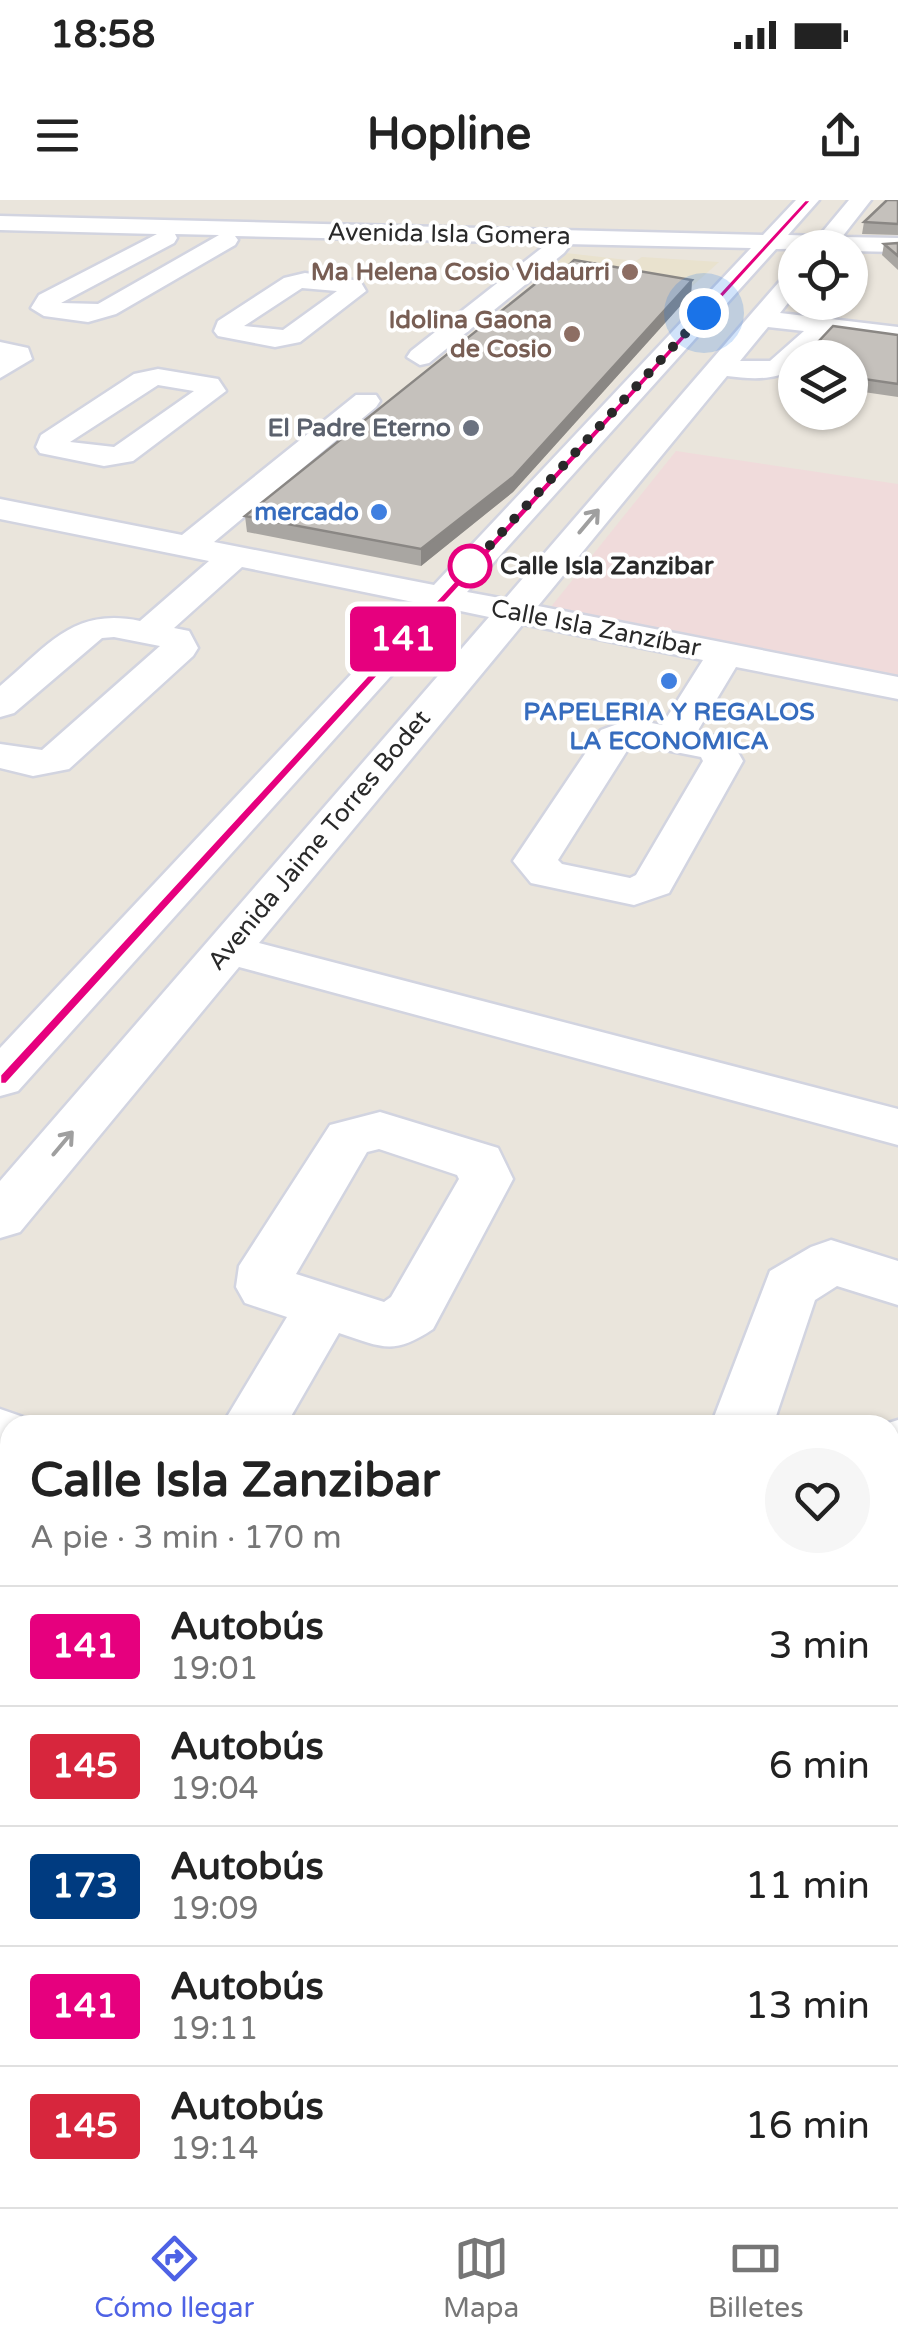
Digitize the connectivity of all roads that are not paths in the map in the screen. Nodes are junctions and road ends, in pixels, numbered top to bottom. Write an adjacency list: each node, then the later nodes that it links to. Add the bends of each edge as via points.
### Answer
1 (68, 200): 9 (street)
2 (860, 200): 10 (street)
3 (228, 202): 11 (street)
4 (263, 206): 12 (street, via 280,208)
5 (801, 207): 7 (street); 18 (street)
6 (434, 211): 16 (street)
7 (764, 211)
8 (724, 216): 13 (street, via 714,224)
9 (7, 226): 11 (street, Avenida Isla Gomera)
10 (836, 230)
11 (175, 233): 12 (street, Avenida Isla Gomera); 19 (street)
12 (235, 234): 16 (street, Avenida Isla Gomera); 22 (street)
13 (725, 240): 16 (street, Avenida Isla Gomera); 18 (street, Avenida Isla Gomera)
14 (868, 245): 15 (street, Avenida Isla Gomera)
15 (898, 245)
16 (378, 248): 17 (street, Avenida Isla Gomera); 23 (street)
17 (556, 248): 18 (street, Avenida Isla Gomera); 31 (street)
18 (776, 249): 41 (street)
19 (137, 252): 22 (street); 22 (street, via 44,308 88,314 107,309)
20 (868, 256): 21 (street)
21 (898, 257)
22 (194, 258)
23 (326, 283)
24 (898, 311): 25 (street)
25 (868, 312)
26 (778, 320): 32 (street, Avenida Jaime Torres Bodet)
27 (792, 320): 32 (street, via 776,371)
28 (848, 320): 29 (street)
29 (898, 335)
30 (0, 350): 33 (street, via 19,354)
31 (420, 357)
32 (720, 367): 42 (street, Avenida Jaime Torres Bodet, one-way to 32)
33 (0, 370)
34 (366, 401): 39 (street)
35 (73, 452): 36 (street)
36 (0, 500)
37 (17, 513): 38 (street); 39 (street, Calle Isla Zanzíbar)
38 (0, 540)
39 (188, 547): 40 (street, Calle Isla Zanzíbar)
40 (235, 556): 41 (street, Calle Isla Zanzíbar); 43 (street)
41 (441, 597): 42 (street, Calle Isla Zanzíbar); 50 (street)
42 (513, 611): 44 (street, Calle Isla Zanzíbar); 49 (street, Avenida Jaime Torres Bodet)
43 (146, 633): 46 (street, via 91,629); 48 (street, via 176,639 180,648 54,760 33,764)
44 (726, 653): 45 (street, Calle Isla Zanzíbar); 47 (street)
45 (898, 688)
46 (0, 705)
47 (673, 740): 47 (street, via 717,748 723,760 653,884 634,892 547,874 535,860 615,738 632,731)
48 (0, 756)
49 (227, 949): 51 (street); 52 (street, Avenida Jaime Torres Bodet, one-way to 49)
50 (0, 1079)
51 (898, 1127)
52 (0, 1218)
53 (898, 1283): 56 (street, via 831,1262 790,1287)
54 (324, 1306): 55 (street)
55 (259, 1415)
56 (745, 1415)

